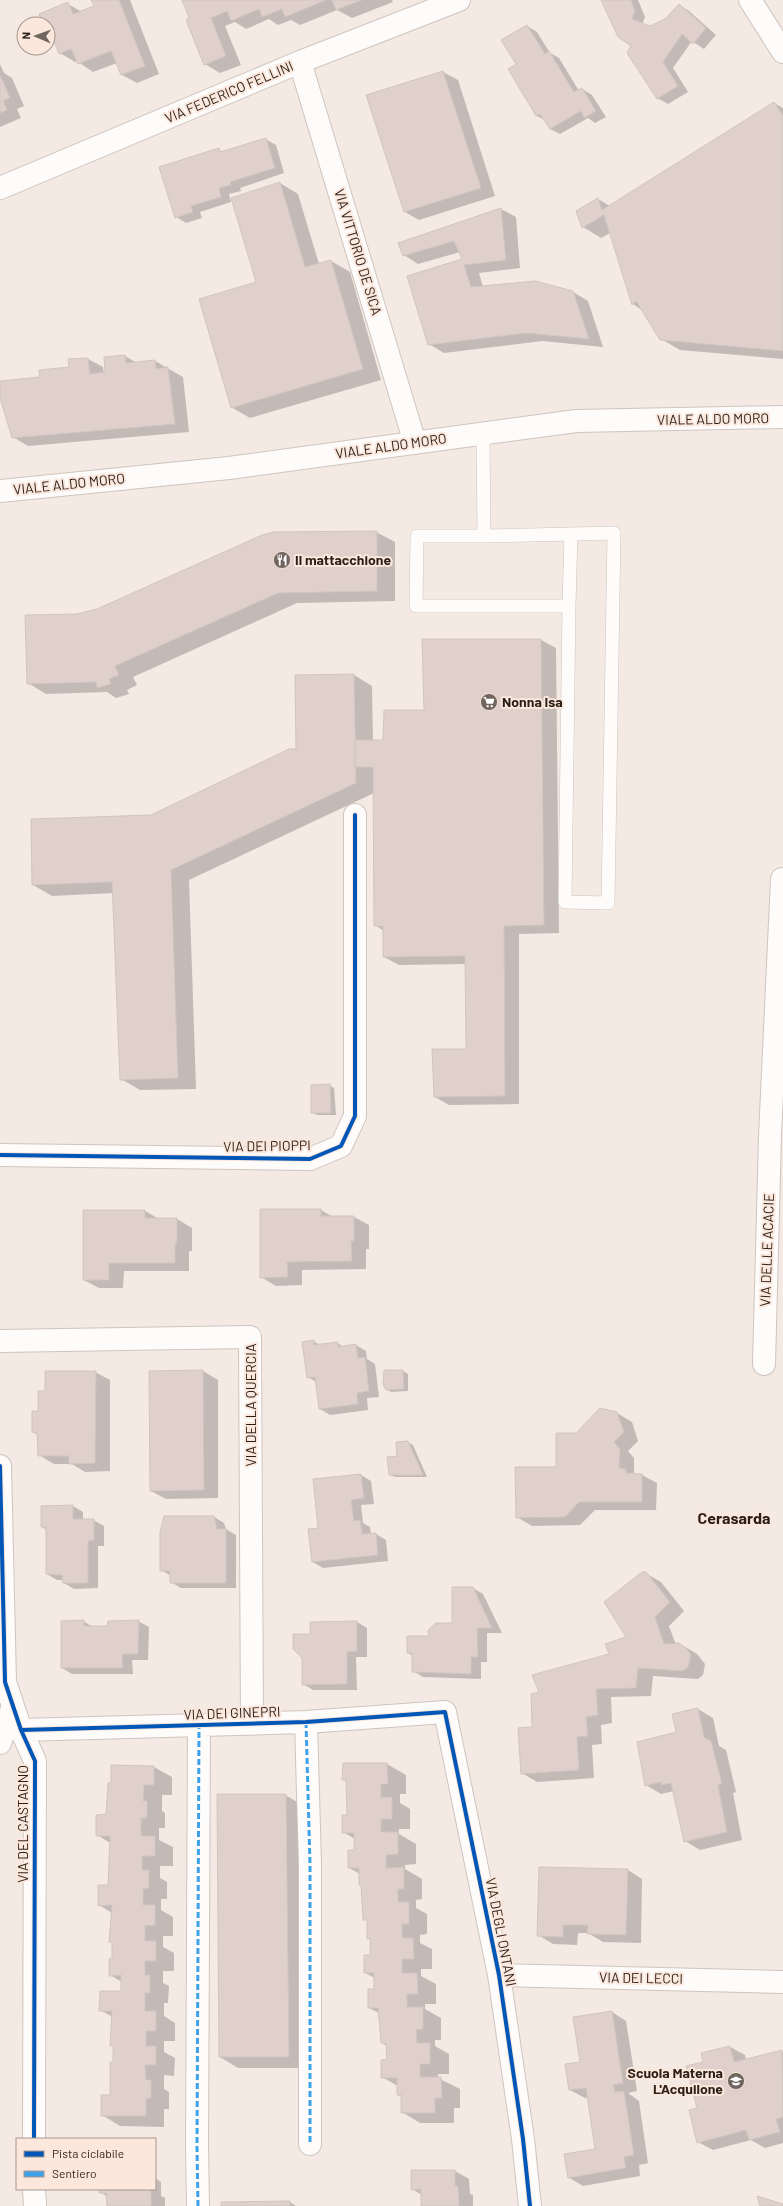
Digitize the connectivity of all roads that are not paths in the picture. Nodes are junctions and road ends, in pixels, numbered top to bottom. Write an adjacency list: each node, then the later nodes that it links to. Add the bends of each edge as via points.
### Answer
1 (459, 0): 4 (street, VIA FEDERICO FELLINI)
2 (750, 0): 3 (street)
3 (783, 52)
4 (300, 62): 5 (street, VIA FEDERICO FELLINI); 8 (street, VIA VITTORIO DE SICA)
5 (0, 188)
6 (783, 417): 7 (street, VIALE ALDO MORO, via 576,421)
7 (483, 434): 8 (street, VIALE ALDO MORO); 11 (lane)
8 (415, 443): 9 (street, VIALE ALDO MORO, via 229,468)
9 (0, 491)
10 (571, 534): 11 (lane); 12 (lane); 12 (lane, via 614,533 608,903 565,902)
11 (484, 536): 12 (lane, via 418,536 416,606)
12 (569, 606)
13 (356, 815): 16 (street, VIA DEI PIOPPI, via 355,1116 341,1146 310,1159)
14 (782, 879): 15 (street, VIA DELLE ACACIE)
15 (777, 1136): 18 (street, VIA DELLE ACACIE)
16 (0, 1154)
17 (0, 1341): 23 (street, VIA DELLA QUERCIA, via 250,1337)
18 (764, 1364)
19 (0, 1466): 20 (street, VIA DEL CASTAGNO, via 5,1682)
20 (13, 1706): 25 (street, VIA DEL CASTAGNO); 26 (street)
21 (445, 1712): 22 (street, VIA DEI GINEPRI); 27 (street, VIA DEGLI ONTANI)
22 (306, 1722): 23 (street, VIA DEI GINEPRI); 30 (street, via 310,1864)
23 (252, 1724): 24 (street, VIA DEI GINEPRI)
24 (199, 1725): 25 (street, VIA DEI GINEPRI); 33 (street, via 196,2146)
25 (21, 1730): 29 (street, VIA DEL CASTAGNO, via 34,1761)
26 (0, 1743)
27 (499, 1975): 28 (street, VIA DEI LECCI); 34 (street, VIA DEGLI ONTANI)
28 (783, 1982)
29 (34, 2138)
30 (310, 2144)
31 (34, 2190): 32 (street)
32 (35, 2206)
33 (198, 2206)
34 (530, 2206)

